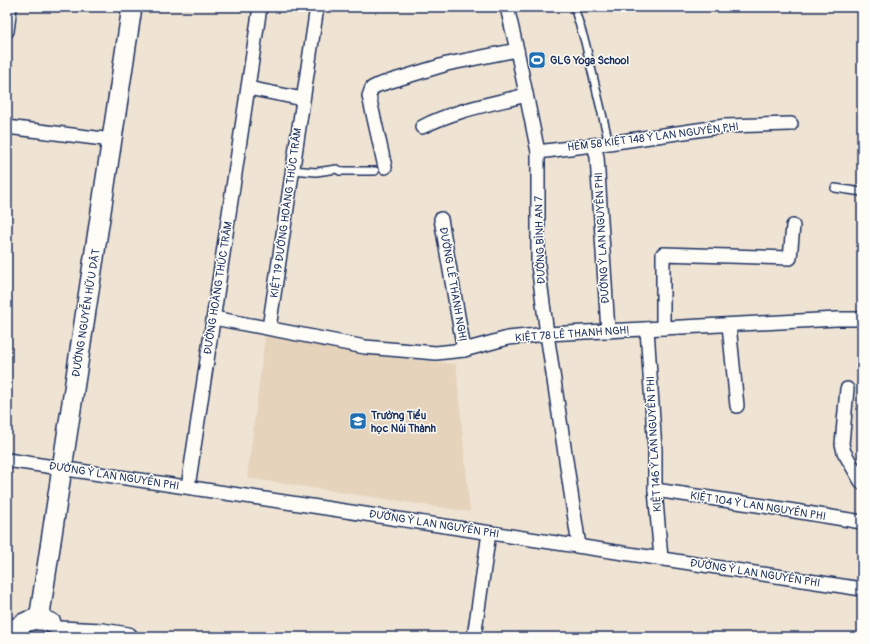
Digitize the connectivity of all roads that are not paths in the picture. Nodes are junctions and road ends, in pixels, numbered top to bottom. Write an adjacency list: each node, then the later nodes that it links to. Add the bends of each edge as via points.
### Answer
1 (10, 7): 7 (street)
2 (132, 7): 15 (street, ĐƯỜNG NGUYỄN HỮU DẬT)
3 (260, 7): 9 (street, ĐƯỜNG HOÀNG THÚC TRÂM)
4 (317, 7): 11 (street)
5 (506, 7): 8 (street, ĐƯỜNG BÌNH AN 7)
6 (574, 7): 16 (lane)
7 (7, 31)
8 (517, 50): 10 (street, ĐƯỜNG BÌNH AN 7); 19 (street, via 447,64 372,88 369,96)
9 (248, 88): 11 (street); 25 (street, ĐƯỜNG HOÀNG THÚC TRÂM)
10 (526, 95): 14 (street, via 456,113); 18 (street, ĐƯỜNG BÌNH AN 7)
11 (303, 99): 20 (street, KIỆT 19 ĐƯỜNG HOÀNG THÚC TRÂM)
12 (791, 124): 16 (street, HẺM 58 KIỆT 148 Ỷ LAN NGUYÊN PHI, via 726,126)
13 (7, 127): 15 (street)
14 (422, 127)
15 (112, 140): 37 (street, ĐƯỜNG NGUYỄN HỮU DẬT)
16 (609, 143): 17 (street, HẺM 58 KIỆT 148 Ỷ LAN NGUYÊN PHI)
17 (594, 144): 18 (street, HẺM 58 KIỆT 148 Ỷ LAN NGUYÊN PHI); 31 (street, ĐƯỜNG Ỷ LAN NGUYÊN PHI, via 597,157)
18 (538, 152): 32 (street, ĐƯỜNG BÌNH AN 7, via 538,265)
19 (380, 169): 20 (lane, via 337,169 316,172)
20 (292, 170): 28 (street, KIỆT 19 ĐƯỜNG HOÀNG THÚC TRÂM)
21 (835, 188): 22 (lane)
22 (862, 192)
23 (441, 219): 33 (street, ĐƯỜNG LÊ THANH NGHỊ)
24 (793, 226): 29 (street, via 790,258 663,254)
25 (214, 318): 28 (street, KIỆT 78 LÊ THANH NGHỊ); 39 (street, ĐƯỜNG HOÀNG THÚC TRÂM)
26 (862, 320): 27 (street, KIỆT 78 LÊ THANH NGHỊ)
27 (729, 325): 29 (street, KIỆT 78 LÊ THANH NGHỊ); 35 (street)
28 (269, 328): 33 (street, KIỆT 78 LÊ THANH NGHỊ, via 365,346 436,353)
29 (663, 328): 30 (street, KIỆT 78 LÊ THANH NGHỊ)
30 (647, 329): 31 (street, KIỆT 78 LÊ THANH NGHỊ); 40 (street, KIỆT 146 Ỷ LAN NGUYÊN PHI)
31 (608, 331): 32 (street, KIỆT 78 LÊ THANH NGHỊ)
32 (547, 334): 33 (street, KIỆT 78 LÊ THANH NGHỊ, via 508,338); 43 (street, ĐƯỜNG BÌNH AN 7)
33 (464, 350)
34 (847, 389): 38 (street, via 842,444)
35 (737, 406)
36 (7, 460): 37 (street, ĐƯỜNG Ỷ LAN NGUYÊN PHI)
37 (62, 468): 39 (street, ĐƯỜNG Ỷ LAN NGUYÊN PHI); 46 (street, ĐƯỜNG NGUYỄN HỮU DẬT)
38 (862, 483)
39 (188, 487): 42 (street, ĐƯỜNG Ỷ LAN NGUYÊN PHI)
40 (655, 490): 41 (street, KIỆT 104 Ỷ LAN NGUYÊN PHI); 44 (street, KIỆT 146 Ỷ LAN NGUYÊN PHI)
41 (862, 522)
42 (489, 532): 43 (street, ĐƯỜNG Ỷ LAN NGUYÊN PHI); 50 (street)
43 (579, 546): 44 (street, ĐƯỜNG Ỷ LAN NGUYÊN PHI)
44 (661, 558): 45 (street, ĐƯỜNG Ỷ LAN NGUYÊN PHI)
45 (862, 589)
46 (39, 620): 47 (street, via 25,622); 48 (street, via 51,623)
47 (12, 628)
48 (62, 634): 49 (street, via 102,633)
49 (128, 637)
50 (474, 637)

